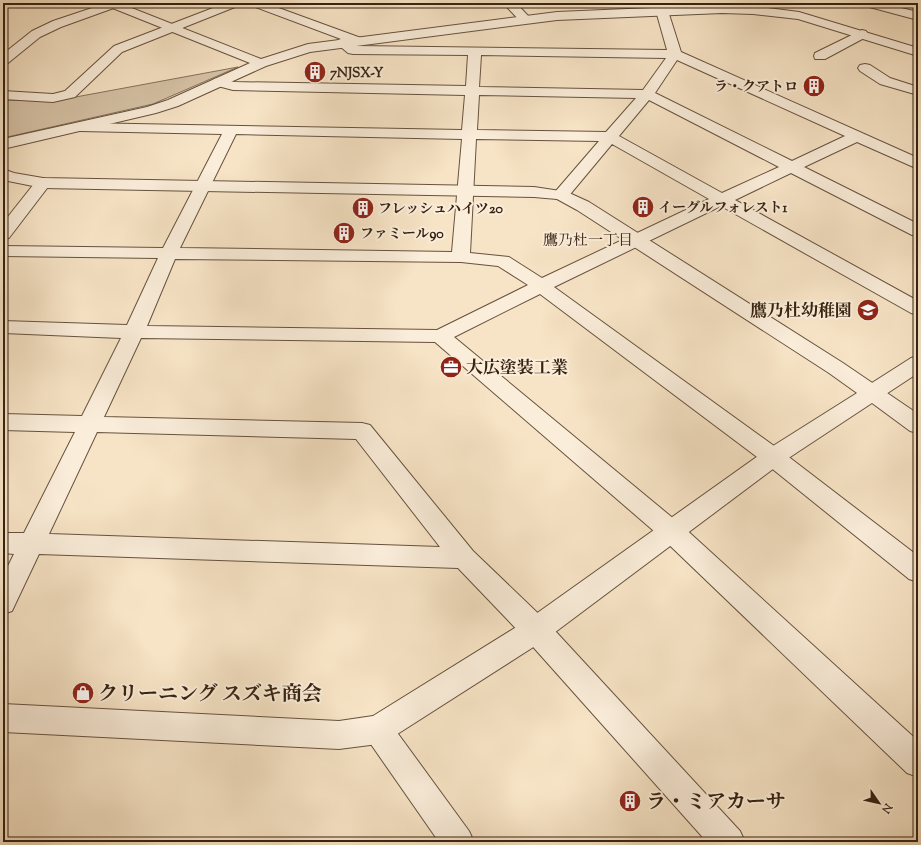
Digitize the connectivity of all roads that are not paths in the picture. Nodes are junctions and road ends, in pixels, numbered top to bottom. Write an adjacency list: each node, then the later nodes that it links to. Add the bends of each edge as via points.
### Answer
1 (236, 3): 11 (street)
2 (254, 3): 13 (street)
3 (509, 3): 10 (street)
4 (866, 3): 9 (street)
5 (114, 4): 11 (street); 19 (street, via 36,34)
6 (811, 7): 8 (street)
7 (662, 11): 8 (street, via 722,8); 10 (street); 17 (street)
8 (799, 16): 12 (street)
9 (918, 16)
10 (526, 20): 13 (street)
11 (171, 28): 20 (street); 25 (street, via 118,49 70,94 53,98)
12 (862, 34): 16 (street); 18 (street)
13 (357, 41): 14 (street)
14 (342, 43): 15 (street, via 353,50); 20 (street, via 308,48)
15 (476, 51): 17 (street); 23 (street)
16 (918, 52)
17 (675, 54): 24 (street); 30 (street)
18 (820, 56)
19 (3, 60)
20 (261, 63): 22 (street)
21 (865, 68): 26 (street)
22 (219, 82): 23 (street, via 233,86); 27 (street, via 173,103)
23 (472, 90): 24 (street); 29 (street)
24 (648, 94): 31 (street); 34 (street)
25 (3, 95)
26 (917, 95)
27 (80, 127): 28 (street); 32 (street)
28 (231, 130): 29 (street); 37 (street)
29 (470, 134): 31 (street); 38 (street)
30 (858, 136): 33 (street); 34 (street)
31 (610, 137): 39 (street); 40 (street)
32 (3, 144)
33 (918, 164)
34 (791, 167): 40 (street); 41 (street)
35 (3, 174): 36 (street)
36 (43, 183): 37 (street); 42 (street)
37 (204, 185): 38 (street); 45 (street)
38 (466, 190): 39 (street); 46 (street)
39 (561, 194): 43 (street)
40 (722, 199): 43 (street); 48 (street)
41 (918, 231)
42 (3, 234)
43 (635, 240): 47 (street); 53 (street)
44 (3, 251): 45 (street)
45 (169, 252): 46 (street); 50 (street)
46 (460, 257): 47 (street, via 503,261)
47 (541, 286): 51 (street); 57 (street)
48 (918, 309)
49 (3, 327): 50 (street)
50 (134, 332): 51 (street); 55 (street)
51 (440, 336): 58 (street)
52 (918, 363): 53 (street)
53 (872, 393): 56 (street); 57 (street)
54 (3, 422): 55 (street)
55 (90, 424): 60 (street); 61 (street, via 362,431)
56 (918, 425)
57 (772, 457): 58 (street); 62 (street)
58 (672, 531): 64 (street); 67 (street)
59 (3, 543): 60 (street)
60 (31, 543): 61 (street); 63 (street)
61 (464, 558): 64 (street)
62 (918, 572)
63 (3, 603)
64 (536, 630): 66 (street); 69 (street)
65 (3, 718): 66 (street, via 339,735)
66 (378, 730): 68 (street)
67 (918, 762)
68 (458, 842)
69 (729, 842)

